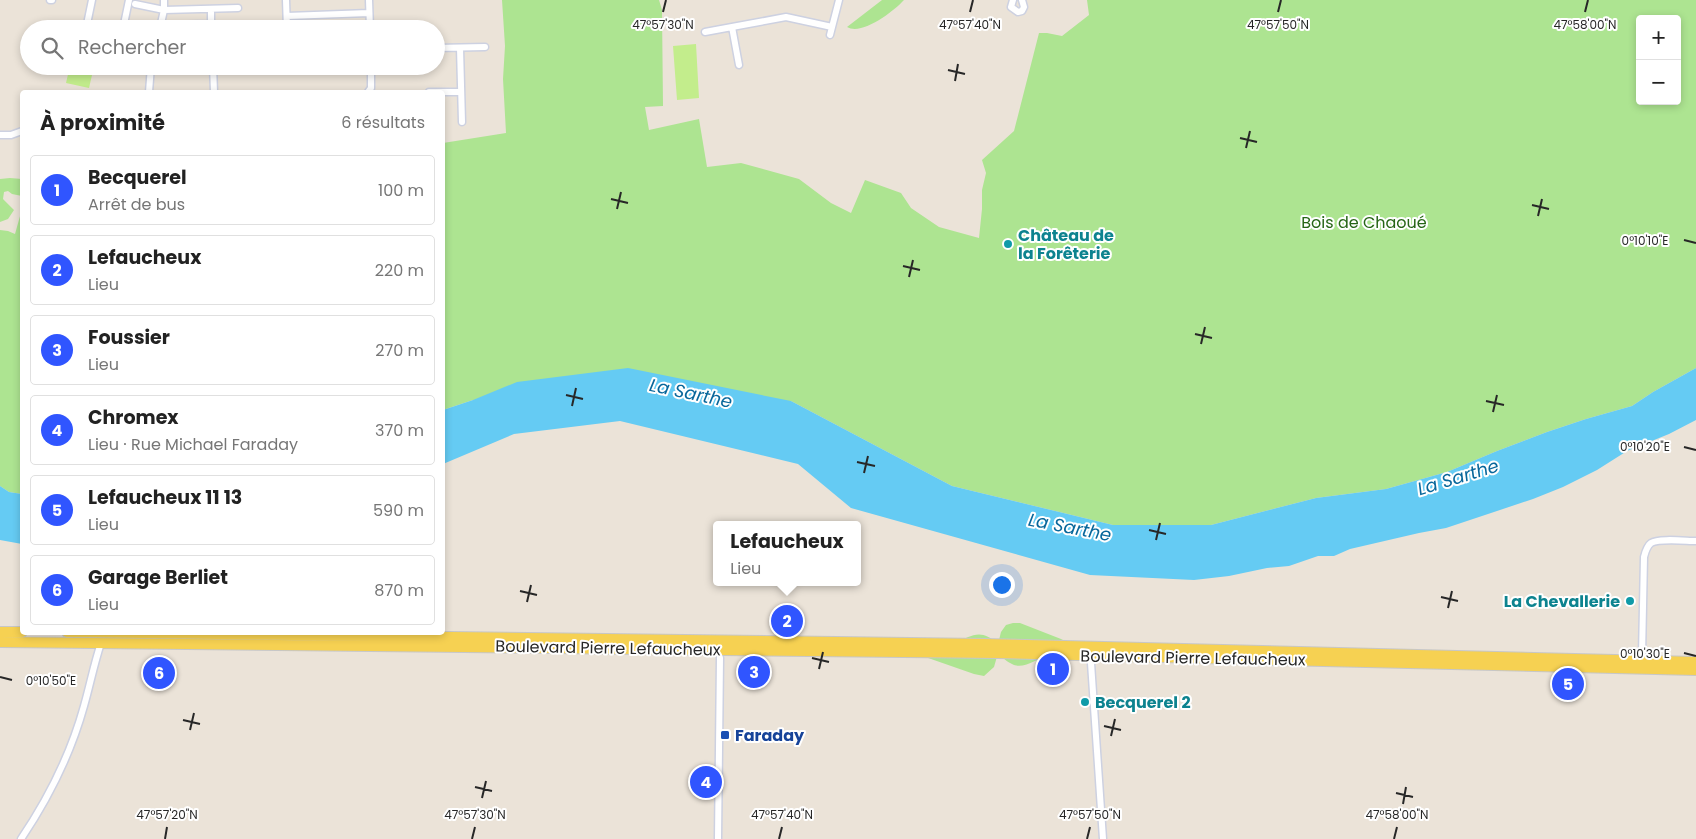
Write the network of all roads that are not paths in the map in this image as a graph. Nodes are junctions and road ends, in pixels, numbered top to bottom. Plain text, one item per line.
1 (92, 0) edge
2 (164, 0) edge
3 (286, 0) edge
4 (369, 0) edge
5 (839, 0) edge
6 (1014, 0) edge
7 (1022, 0) edge
8 (132, 2) edge
9 (238, 8) dead end
10 (211, 9) junction
11 (164, 10) junction
12 (370, 13) junction
13 (287, 16) junction
14 (88, 20) edge
15 (126, 20) edge
16 (162, 20) edge
17 (211, 20) edge
18 (287, 20) edge
19 (370, 20) edge
20 (732, 27) junction
21 (832, 27) junction
22 (705, 32) dead end
23 (830, 35) dead end
24 (485, 47) dead end
25 (445, 48) edge
26 (460, 48) junction
27 (739, 65) dead end
28 (150, 75) edge
29 (213, 75) edge
30 (371, 75) edge
31 (150, 90) edge
32 (214, 90) edge
33 (370, 90) edge
34 (445, 92) edge
35 (461, 92) junction
36 (462, 122) dead end
37 (20, 132) edge
38 (0, 135) edge
39 (1696, 541) edge
40 (0, 632) edge
41 (20, 632) edge
42 (207, 635) edge
43 (101, 636) edge
44 (210, 636) junction
45 (0, 642) edge
46 (998, 649) junction
47 (1642, 655) dead end
48 (720, 658) dead end
49 (1696, 662) edge
50 (1091, 663) dead end
51 (1696, 670) edge
52 (21, 839) edge
53 (718, 839) edge
54 (1103, 839) edge

1 - 14 street
2 - 11 street
3 - 13 street
4 - 12 street
5 - 21 street
6 - 7 street
8 - 11 street
8 - 15 street
9 - 10 street
10 - 11 street
10 - 17 street
11 - 16 street
12 - 13 street
12 - 19 street
13 - 18 street
20 - 21 street
20 - 22 street
20 - 27 street
21 - 23 street
24 - 26 street
25 - 26 street
26 - 35 street
28 - 31 street
29 - 32 street
30 - 33 street
34 - 35 street
35 - 36 street
37 - 38 street
39 - 47 street
40 - 41 main road
42 - 44 main road
43 - 44 main road, Boulevard Pierre Lefaucheux
43 - 45 main road, Boulevard Pierre Lefaucheux
43 - 46 main road, Boulevard Pierre Lefaucheux
43 - 52 street
44 - 46 main road, Boulevard Pierre Lefaucheux
46 - 49 main road, Boulevard Pierre Lefaucheux
46 - 51 main road, Boulevard Pierre Lefaucheux
48 - 53 street
50 - 54 street

